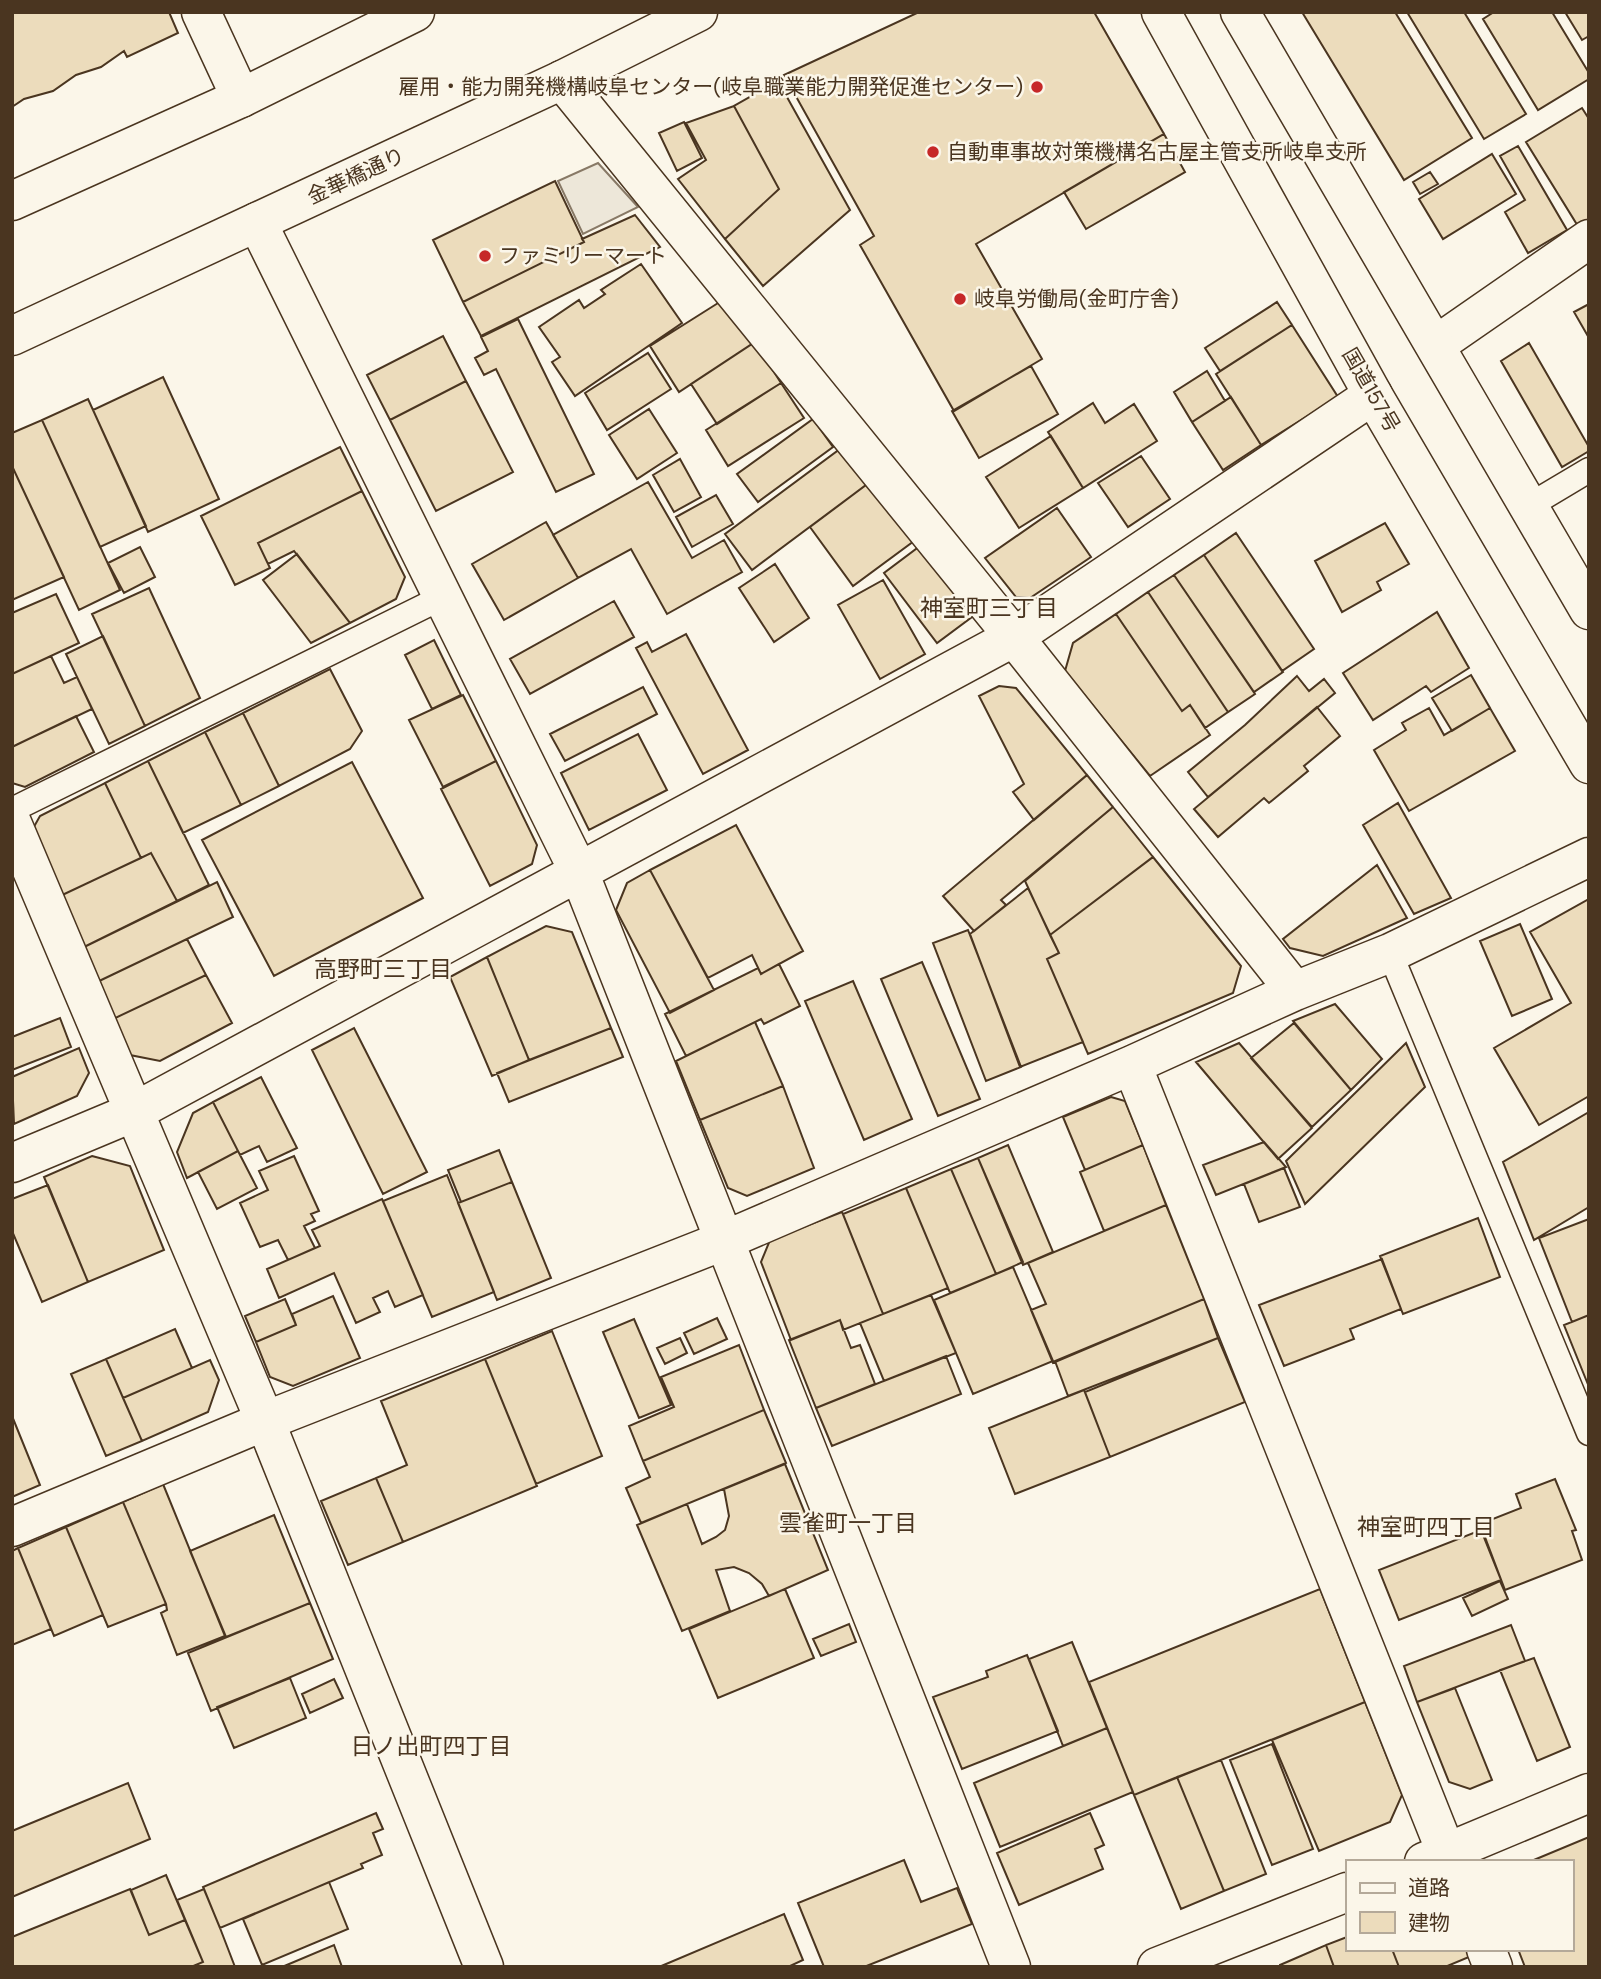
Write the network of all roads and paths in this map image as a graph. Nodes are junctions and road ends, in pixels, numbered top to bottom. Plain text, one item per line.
1 (201, 12) edge
2 (415, 12) edge
3 (698, 12) edge
4 (1161, 12) edge
5 (1240, 12) edge
6 (562, 80) junction
7 (241, 98) junction
8 (12, 201) edge
9 (257, 222) junction
10 (1589, 239) edge
11 (12, 335) edge
12 (1436, 345) junction
13 (1373, 395) junction
14 (1589, 470) edge
15 (1527, 507) junction
16 (443, 597) junction
17 (1589, 610) edge
18 (1014, 637) junction
19 (1589, 764) edge
20 (12, 810) edge
21 (12, 823) edge
22 (1589, 858) edge
23 (579, 872) junction
24 (1390, 953) junction
25 (1295, 991) junction
26 (1132, 1065) junction
27 (134, 1112) junction
28 (12, 1163) edge
29 (723, 1241) junction
30 (265, 1421) junction
31 (1589, 1433) edge
32 (12, 1527) edge
33 (1589, 1793) edge
34 (1440, 1859) edge
35 (1346, 1892) edge
36 (484, 1967) edge
37 (1012, 1967) edge
38 (1157, 1967) edge

1 - 7 main road
2 - 7 main road
3 - 6 main road, 金華橋通り
4 - 13 main road, 国道157号
5 - 12 main road
6 - 9 main road, 金華橋通り
6 - 18 main road
7 - 8 main road
9 - 11 main road, 金華橋通り
9 - 16 main road
10 - 12 main road
12 - 15 main road
13 - 18 main road
13 - 19 main road, 国道157号
14 - 15 lane
15 - 17 main road
16 - 20 lane
16 - 23 main road
18 - 23 main road
18 - 25 main road
21 - 27 main road
22 - 24 main road
23 - 27 main road
23 - 29 main road
24 - 25 main road
24 - 31 lane
25 - 26 main road
26 - 29 main road
26 - 34 main road
27 - 28 main road
27 - 30 main road
29 - 30 main road
29 - 37 main road
30 - 32 main road
30 - 36 main road
33 - 34 main road
35 - 38 main road

